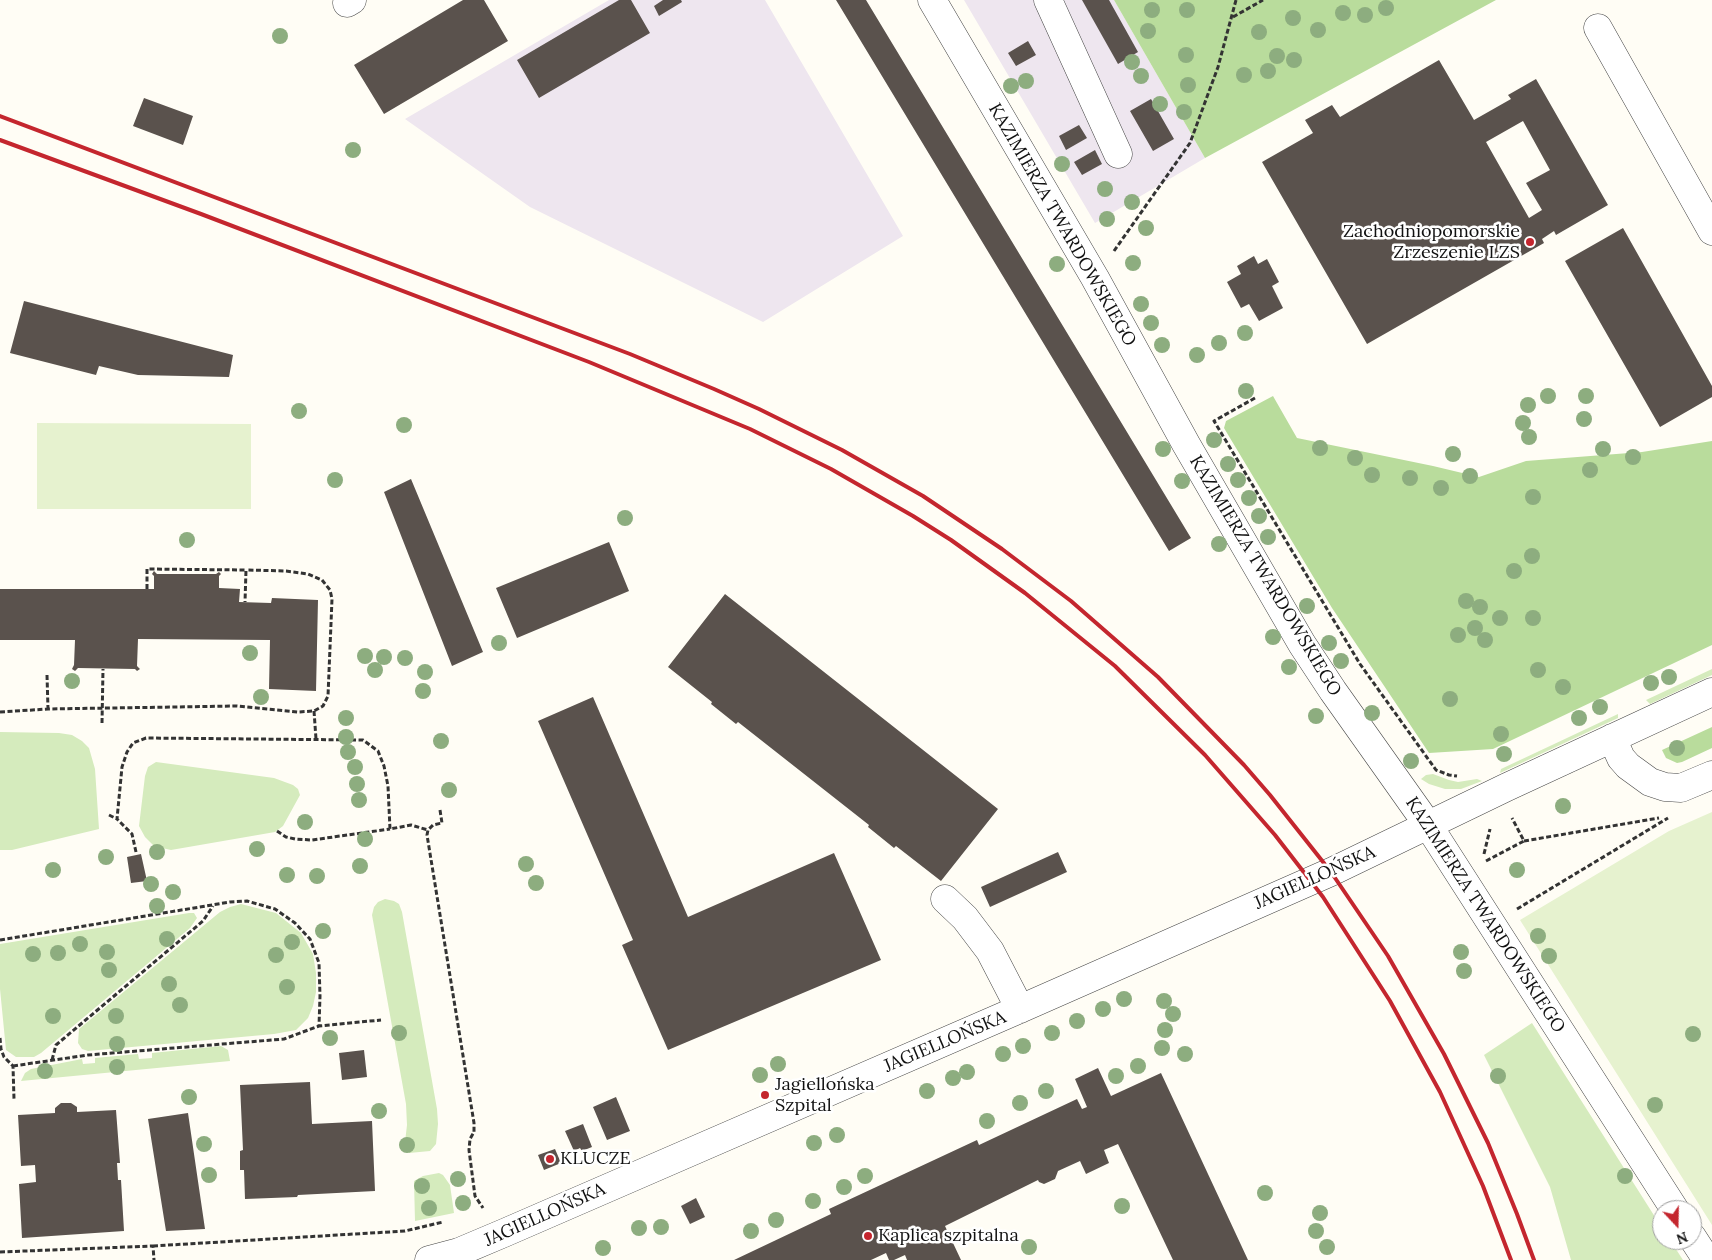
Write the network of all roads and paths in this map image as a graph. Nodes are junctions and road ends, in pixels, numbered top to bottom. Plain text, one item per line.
1 (932, 0) edge
2 (1048, 0) edge
3 (1236, 0) edge
4 (1263, 0) edge
5 (1232, 17) junction
6 (1598, 28) dead end
7 (1118, 154) dead end
8 (1712, 231) edge
9 (1095, 278) junction
10 (1255, 398) dead end
11 (246, 570) junction
12 (148, 589) dead end
13 (245, 602) dead end
14 (103, 669) dead end
15 (47, 675) dead end
16 (1712, 692) edge
17 (103, 708) junction
18 (48, 709) junction
19 (314, 711) junction
20 (0, 712) edge
21 (102, 723) dead end
22 (1612, 738) junction
23 (316, 739) junction
24 (1428, 760) dead end
25 (1712, 775) edge
26 (440, 810) dead end
27 (1509, 813) dead end
28 (109, 814) dead end
29 (117, 820) junction
30 (1428, 825) junction
31 (390, 829) junction
32 (428, 830) junction
33 (277, 831) dead end
34 (1524, 841) junction
35 (136, 852) dead end
36 (1484, 862) dead end
37 (945, 899) dead end
38 (213, 905) junction
39 (1509, 914) dead end
40 (0, 940) edge
41 (1020, 1009) junction
42 (381, 1020) dead end
43 (319, 1026) junction
44 (0, 1038) edge
45 (52, 1060) junction
46 (13, 1066) junction
47 (14, 1099) dead end
48 (1669, 1200) edge
49 (476, 1214) dead end
50 (448, 1221) dead end
51 (153, 1246) junction
52 (0, 1252) edge
53 (154, 1260) edge
54 (429, 1260) edge

1 - 9 street, KAZIMIERZA TWARDOWSKIEGO
2 - 7 street
3 - 5 path
4 - 5 path
5 - 9 path
6 - 8 street
9 - 30 street, KAZIMIERZA TWARDOWSKIEGO
10 - 24 path
11 - 12 path
11 - 13 path
11 - 19 path
14 - 17 path
15 - 18 path
16 - 22 street, JAGIELLOŃSKA
17 - 18 path
17 - 19 path
17 - 21 path
18 - 20 path
19 - 23 path
22 - 25 street
22 - 30 street, JAGIELLOŃSKA
23 - 29 path
23 - 31 path
26 - 32 path
27 - 34 path
28 - 29 path
29 - 35 path
30 - 41 street, JAGIELLOŃSKA
30 - 48 street, KAZIMIERZA TWARDOWSKIEGO
31 - 32 path
31 - 33 path
32 - 49 path
34 - 36 path
34 - 39 path
37 - 41 street
38 - 40 path
38 - 43 path
38 - 45 path
41 - 54 street, JAGIELLOŃSKA
42 - 43 path
43 - 45 path
44 - 46 path
45 - 46 path
46 - 47 path
50 - 51 path
51 - 52 path
51 - 53 path

